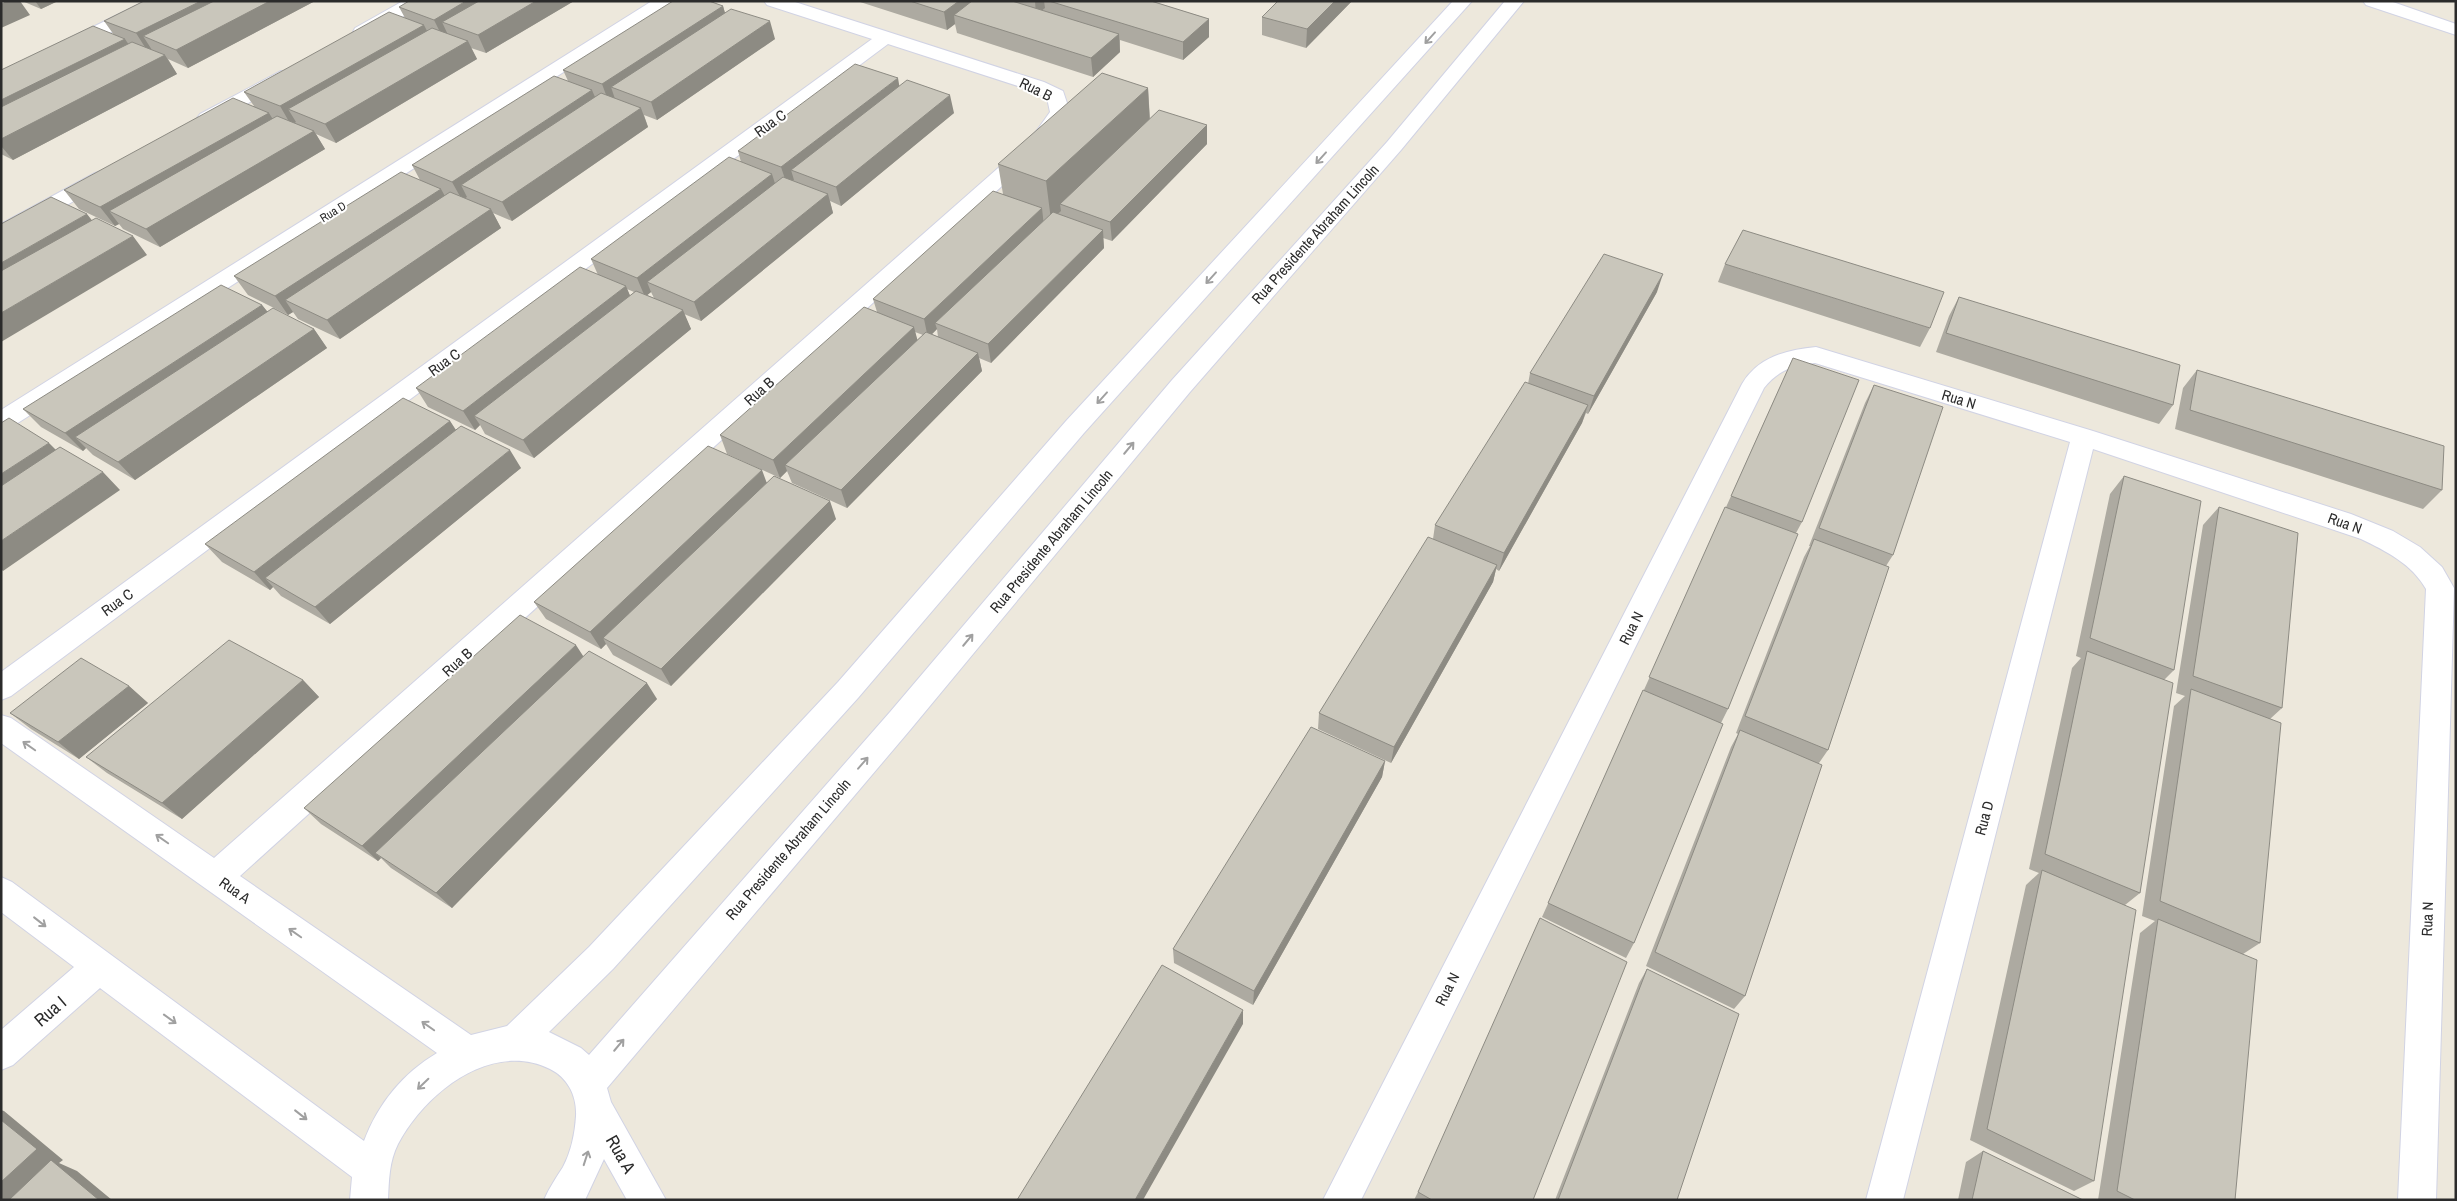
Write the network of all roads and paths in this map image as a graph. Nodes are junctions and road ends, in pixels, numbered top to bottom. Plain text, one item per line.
1 (161, 1) edge
2 (417, 1) edge
3 (665, 1) edge
4 (773, 1) edge
5 (1463, 1) edge
6 (1515, 1) edge
7 (2372, 1) edge
8 (2456, 30) edge
9 (886, 37) junction
10 (348, 40) edge
11 (296, 69) edge
12 (1, 80) edge
13 (192, 127) edge
14 (123, 165) edge
15 (1, 233) edge
16 (1, 422) edge
17 (2084, 437) junction
18 (1, 688) edge
19 (1, 727) edge
20 (216, 877) junction
21 (1, 892) edge
22 (98, 968) junction
23 (514, 1043) junction
24 (1, 1053) edge
25 (468, 1054) junction
26 (591, 1095) junction
27 (370, 1185) edge
28 (562, 1200) edge
29 (648, 1200) edge
30 (1341, 1200) edge
31 (1884, 1200) edge
32 (2417, 1200) edge

1 - 12 street
2 - 10 street
3 - 16 street, Rua D
4 - 9 street, Rua B
5 -> 23 street
26 -> 6 street, Rua Presidente Abraham Lincoln
7 - 8 street
9 - 18 street, Rua C
9 - 20 street, Rua B
11 - 13 street
14 - 15 street
17 - 30 street, Rua N
17 - 31 street, Rua D
17 - 32 street, Rua N
20 -> 19 street, Rua A
25 -> 20 street, Rua A
21 -> 22 street
22 - 24 street, Rua I
22 -> 27 street
23 - 25 street, Rua A
23 - 26 street, Rua A
25 -> 27 street, Rua A
28 -> 26 street
26 - 29 street, Rua A

